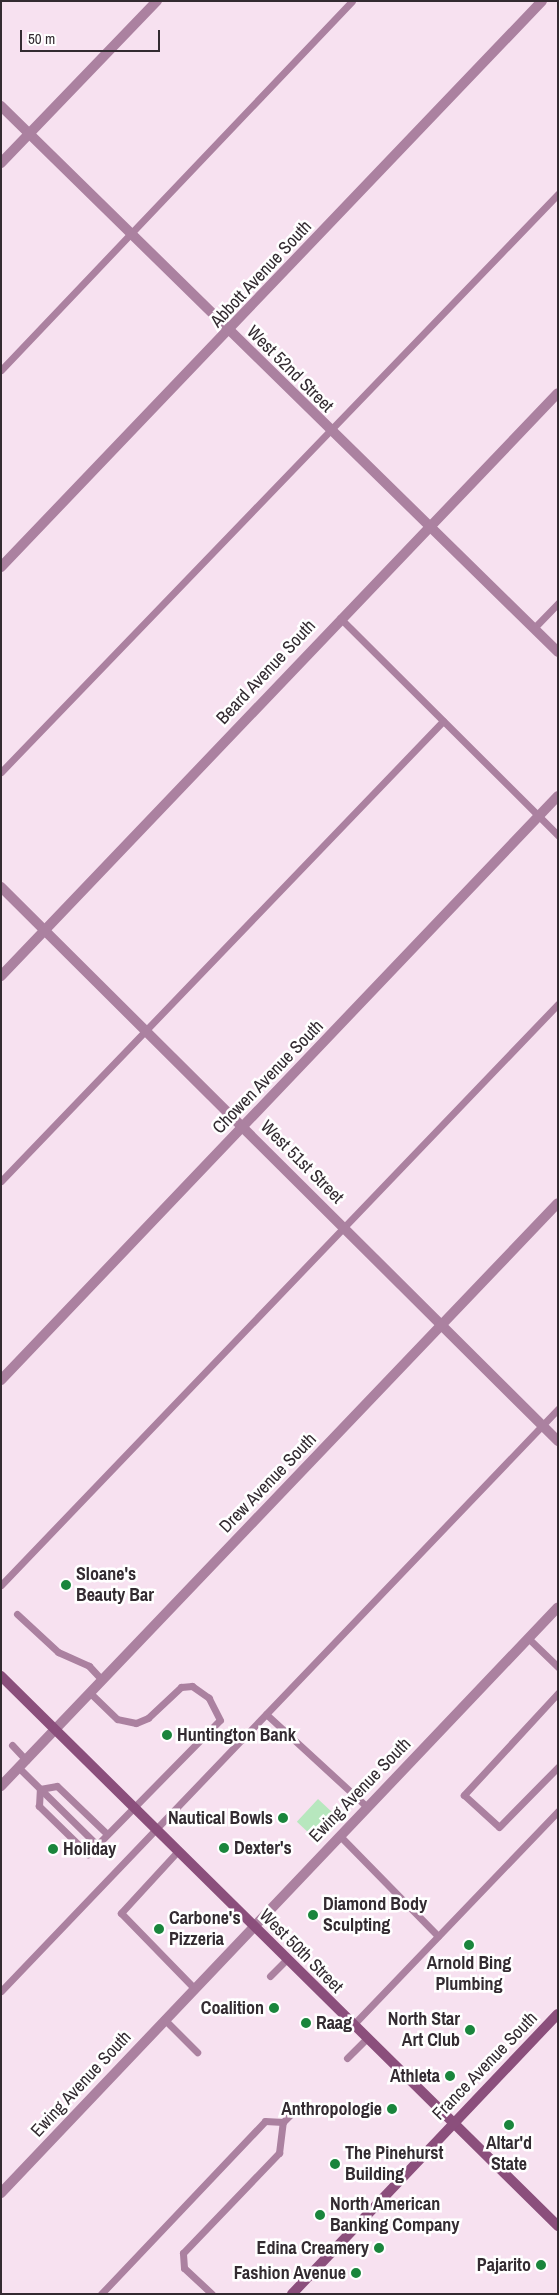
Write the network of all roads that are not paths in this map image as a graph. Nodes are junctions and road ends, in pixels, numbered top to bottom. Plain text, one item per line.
1 (157, 1) edge
2 (352, 1) edge
3 (542, 1) edge
4 (1, 106) edge
5 (29, 134) junction
6 (1, 163) edge
7 (558, 194) edge
8 (132, 233) junction
9 (229, 331) junction
10 (1, 370) edge
11 (558, 394) edge
12 (330, 432) junction
13 (429, 528) junction
14 (1, 567) edge
15 (558, 603) edge
16 (340, 618) junction
17 (534, 628) junction
18 (558, 652) edge
19 (443, 721) junction
20 (1, 772) edge
21 (558, 796) edge
22 (539, 816) junction
23 (558, 835) edge
24 (1, 887) edge
25 (45, 930) junction
26 (1, 976) edge
27 (558, 1004) edge
28 (146, 1030) junction
29 (243, 1126) junction
30 (1, 1181) edge
31 (558, 1203) edge
32 (344, 1226) junction
33 (443, 1324) junction
34 (1, 1380) edge
35 (558, 1409) edge
36 (542, 1425) junction
37 (558, 1441) edge
38 (1, 1585) edge
39 (558, 1607) edge
40 (18, 1614) dead end
41 (528, 1638) junction
42 (558, 1667) edge
43 (1, 1676) edge
44 (102, 1680) junction
45 (90, 1693) junction
46 (558, 1693) edge
47 (266, 1714) junction
48 (55, 1730) junction
49 (12, 1745) dead end
50 (26, 1760) junction
51 (558, 1767) edge
52 (19, 1768) junction
53 (1, 1786) edge
54 (40, 1789) junction
55 (367, 1807) junction
56 (133, 1808) junction
57 (558, 1811) edge
58 (155, 1830) junction
59 (107, 1834) junction
60 (340, 1836) junction
61 (97, 1845) junction
62 (177, 1852) junction
63 (253, 1926) junction
64 (438, 1936) junction
65 (287, 1959) junction
66 (270, 1976) dead end
67 (194, 1988) junction
68 (1, 1991) edge
69 (558, 2014) edge
70 (164, 2020) junction
71 (352, 2026) junction
72 (366, 2039) junction
73 (197, 2052) dead end
74 (347, 2058) dead end
75 (297, 2108) dead end
76 (284, 2122) junction
77 (452, 2124) junction
78 (1, 2193) edge
79 (558, 2226) edge
80 (101, 2294) edge
81 (212, 2294) edge
82 (292, 2294) edge

1 - 5 street
2 - 8 lane
3 - 9 street, Abbott Avenue South
4 - 5 street, West 52nd Street
5 - 6 street
5 - 8 street, West 52nd Street
7 - 12 lane
8 - 9 street, West 52nd Street
8 - 10 lane
9 - 12 street, West 52nd Street
9 - 14 street, Abbott Avenue South
11 - 13 street, Beard Avenue South
12 - 13 street, West 52nd Street
12 - 20 lane
13 - 16 street, Beard Avenue South
13 - 17 street, West 52nd Street
15 - 17 lane
16 - 19 lane
16 - 25 street, Beard Avenue South
17 - 18 street, West 52nd Street
19 - 22 lane
19 - 28 lane
21 - 22 street, Chowen Avenue South
22 - 23 lane
22 - 29 street, Chowen Avenue South
24 - 25 street, West 51st Street
25 - 26 street, Beard Avenue South
25 - 28 street, West 51st Street
27 - 32 lane
28 - 29 street, West 51st Street
28 - 30 lane
29 - 32 street, West 51st Street
29 - 34 street, Chowen Avenue South
31 - 33 street, Drew Avenue South
32 - 33 street, West 51st Street
32 - 38 lane
33 - 36 street, West 51st Street
33 - 44 street, Drew Avenue South
35 - 36 lane
36 - 37 street, West 51st Street
36 - 47 lane
39 - 41 street, Ewing Avenue South
40 - 44 lane
41 - 42 lane
41 - 55 street, Ewing Avenue South
43 - 48 main road, West 50th Street
44 - 45 street, Drew Avenue South
45 - 48 street, Drew Avenue South
45 - 56 lane
46 - 51 lane
47 - 55 lane
47 - 58 lane
48 - 50 street, Drew Avenue South
48 - 56 main road, West 50th Street
49 - 50 lane
50 - 52 street, Drew Avenue South
52 - 53 street, Drew Avenue South
52 - 54 lane
54 - 59 lane
54 - 61 lane
54 - 61 lane
55 - 60 street, Ewing Avenue South
56 - 58 main road, West 50th Street
56 - 59 lane
57 - 64 lane
58 - 62 main road, West 50th Street
58 - 68 lane
59 - 61 lane
60 - 63 street, Ewing Avenue South
60 - 64 lane
62 - 63 main road, West 50th Street
62 - 67 lane
63 - 65 main road, West 50th Street
63 - 67 street, Ewing Avenue South
64 - 71 lane
65 - 66 lane
65 - 71 main road, West 50th Street
67 - 70 street, Ewing Avenue South
69 - 77 main road, France Avenue South
70 - 73 lane
70 - 78 street, Ewing Avenue South
71 - 72 main road, West 50th Street
72 - 74 lane
72 - 77 main road, West 50th Street
75 - 76 lane
76 - 80 lane
76 - 81 lane
77 - 79 main road, West 50th Street
77 - 82 main road, France Avenue South

